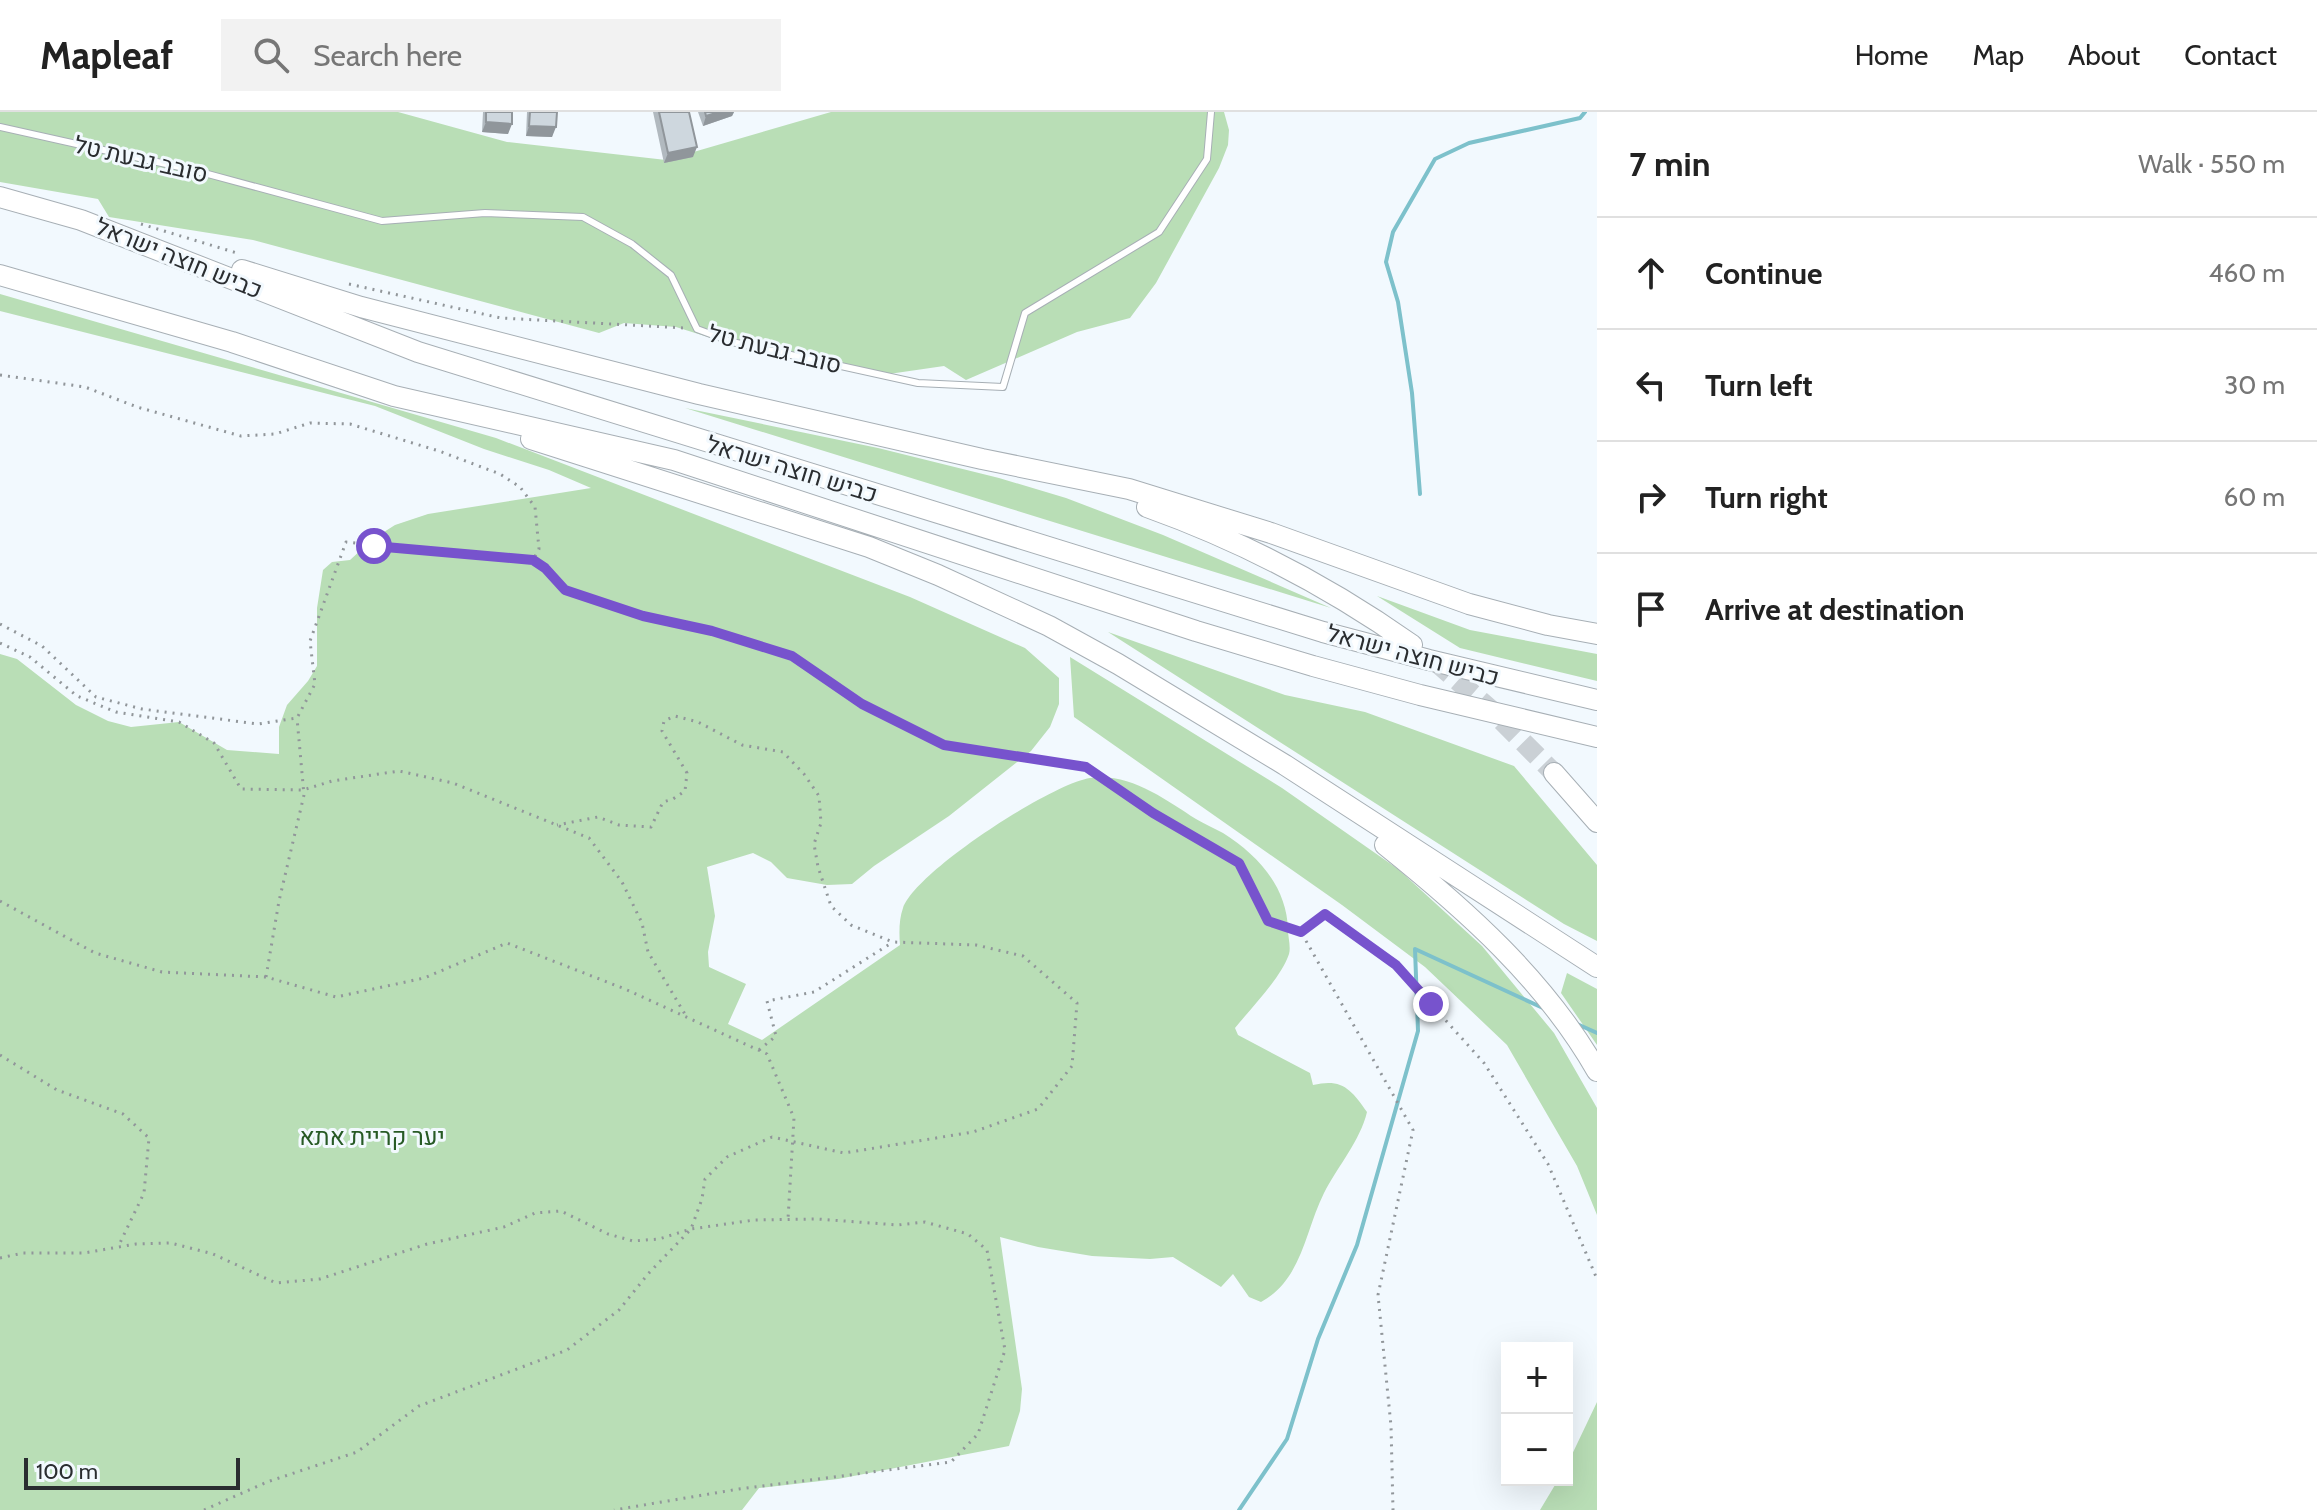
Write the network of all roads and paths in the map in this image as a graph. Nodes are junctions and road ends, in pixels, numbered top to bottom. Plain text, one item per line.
1 (1211, 112) edge
2 (0, 127) edge
3 (0, 197) edge
4 (81, 220) junction
5 (129, 220) dead end
6 (237, 253) dead end
7 (0, 275) edge
8 (338, 281) dead end
9 (697, 329) junction
10 (0, 375) edge
11 (394, 396) junction
12 (982, 459) junction
13 (533, 560) junction
14 (0, 624) edge
15 (1597, 634) edge
16 (0, 643) edge
17 (1412, 645) dead end
18 (1597, 700) edge
19 (297, 718) junction
20 (1597, 737) edge
21 (1285, 765) junction
22 (1554, 773) tunnel mouth
23 (303, 790) junction
24 (1597, 822) edge
25 (557, 825) junction
26 (0, 901) edge
27 (1301, 932) junction
28 (893, 942) junction
29 (1597, 967) edge
30 (266, 977) junction
31 (688, 1019) junction
32 (759, 1050) junction
33 (0, 1055) edge
34 (1597, 1071) edge
35 (792, 1142) junction
36 (788, 1219) junction
37 (691, 1229) junction
38 (118, 1247) junction
39 (0, 1258) edge
40 (1597, 1279) edge
41 (204, 1510) edge
42 (614, 1510) edge
43 (1393, 1510) edge

1 - 9 lane, סובב גבעת טל
2 - 9 lane, סובב גבעת טל
3 - 4 highway, כביש חוצה ישראל
4 - 12 highway
4 - 18 highway, כביש חוצה ישראל
5 - 6 path
7 - 11 highway, כביש חוצה ישראל
8 - 9 path
10 - 13 path
11 - 20 highway, כביש חוצה ישראל
11 - 21 highway
12 - 15 highway
12 - 17 highway
13 - 19 path
13 - 27 path
14 - 19 path
16 - 23 path
19 - 23 path
21 - 29 highway
21 - 34 highway
22 - 24 highway
23 - 25 path
23 - 30 path
25 - 28 path
25 - 31 path
26 - 30 path
27 - 40 path
27 - 43 path
28 - 32 path
28 - 35 path
30 - 31 path
31 - 32 path
32 - 35 path
33 - 38 path
35 - 36 path
35 - 37 path
36 - 37 path
36 - 42 path
37 - 38 path
37 - 41 path
38 - 39 path

